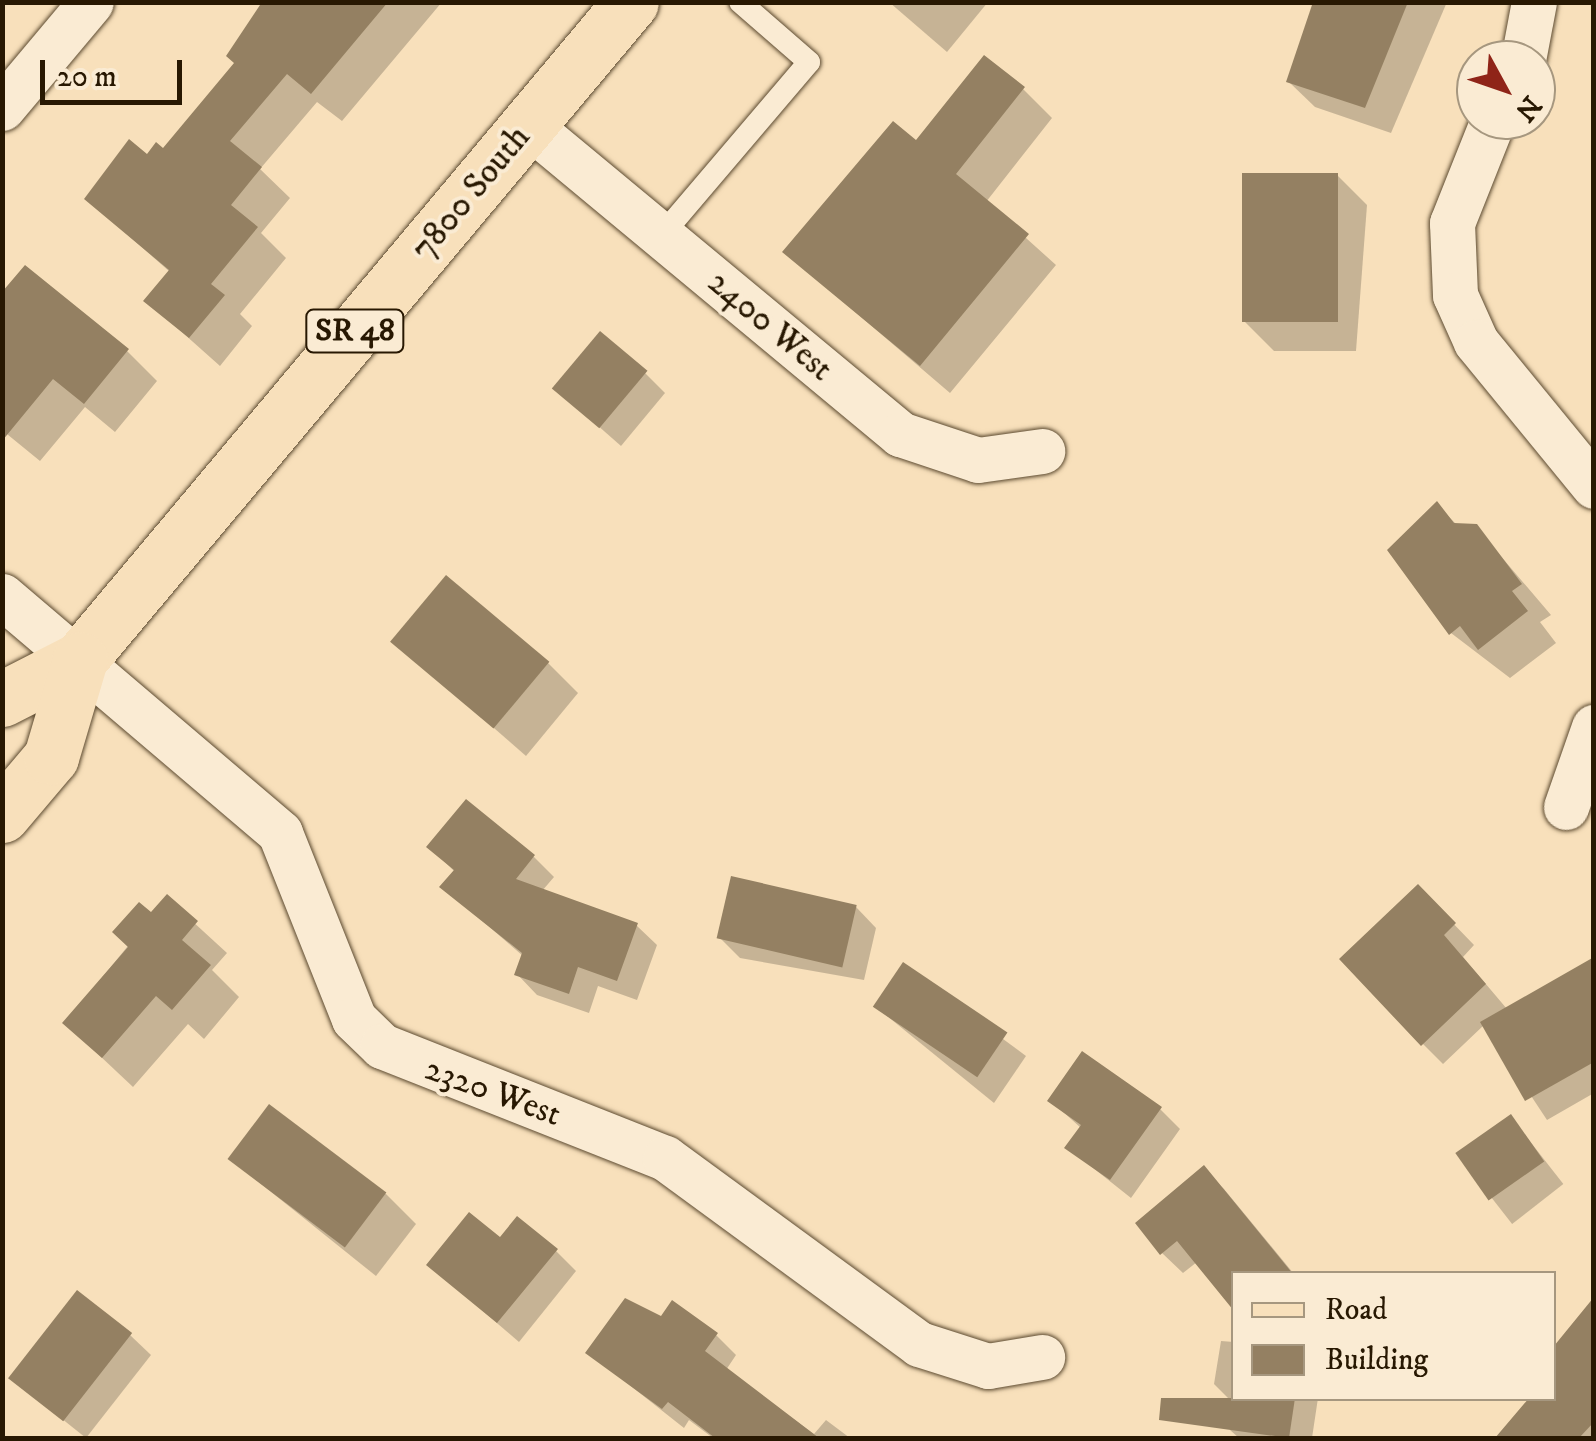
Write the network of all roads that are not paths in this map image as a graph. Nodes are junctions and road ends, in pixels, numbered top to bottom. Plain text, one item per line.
1 (91, 2) edge
2 (631, 2) edge
3 (740, 2) edge
4 (1534, 2) edge
5 (1527, 40) edge
6 (2, 108) edge
7 (528, 125) junction
8 (1485, 140) edge
9 (661, 236) junction
10 (1042, 451) dead end
11 (1594, 486) edge
12 (2, 596) edge
13 (80, 659) junction
14 (2, 700) edge
15 (1594, 727) edge
16 (1566, 807) dead end
17 (2, 814) edge
18 (1042, 1357) dead end

1 - 6 street
2 - 7 main road, 7800 South / SR 48
3 - 9 lane
4 - 5 street
7 - 9 street, 2400 West
7 - 13 main road, 7800 South / SR 48
8 - 11 street
9 - 10 street, 2400 West
12 - 13 street, 2320 West
13 - 14 main road, 7800 South / SR 48
13 - 17 main road, 7800 South / SR 48
13 - 18 street, 2320 West
15 - 16 street

